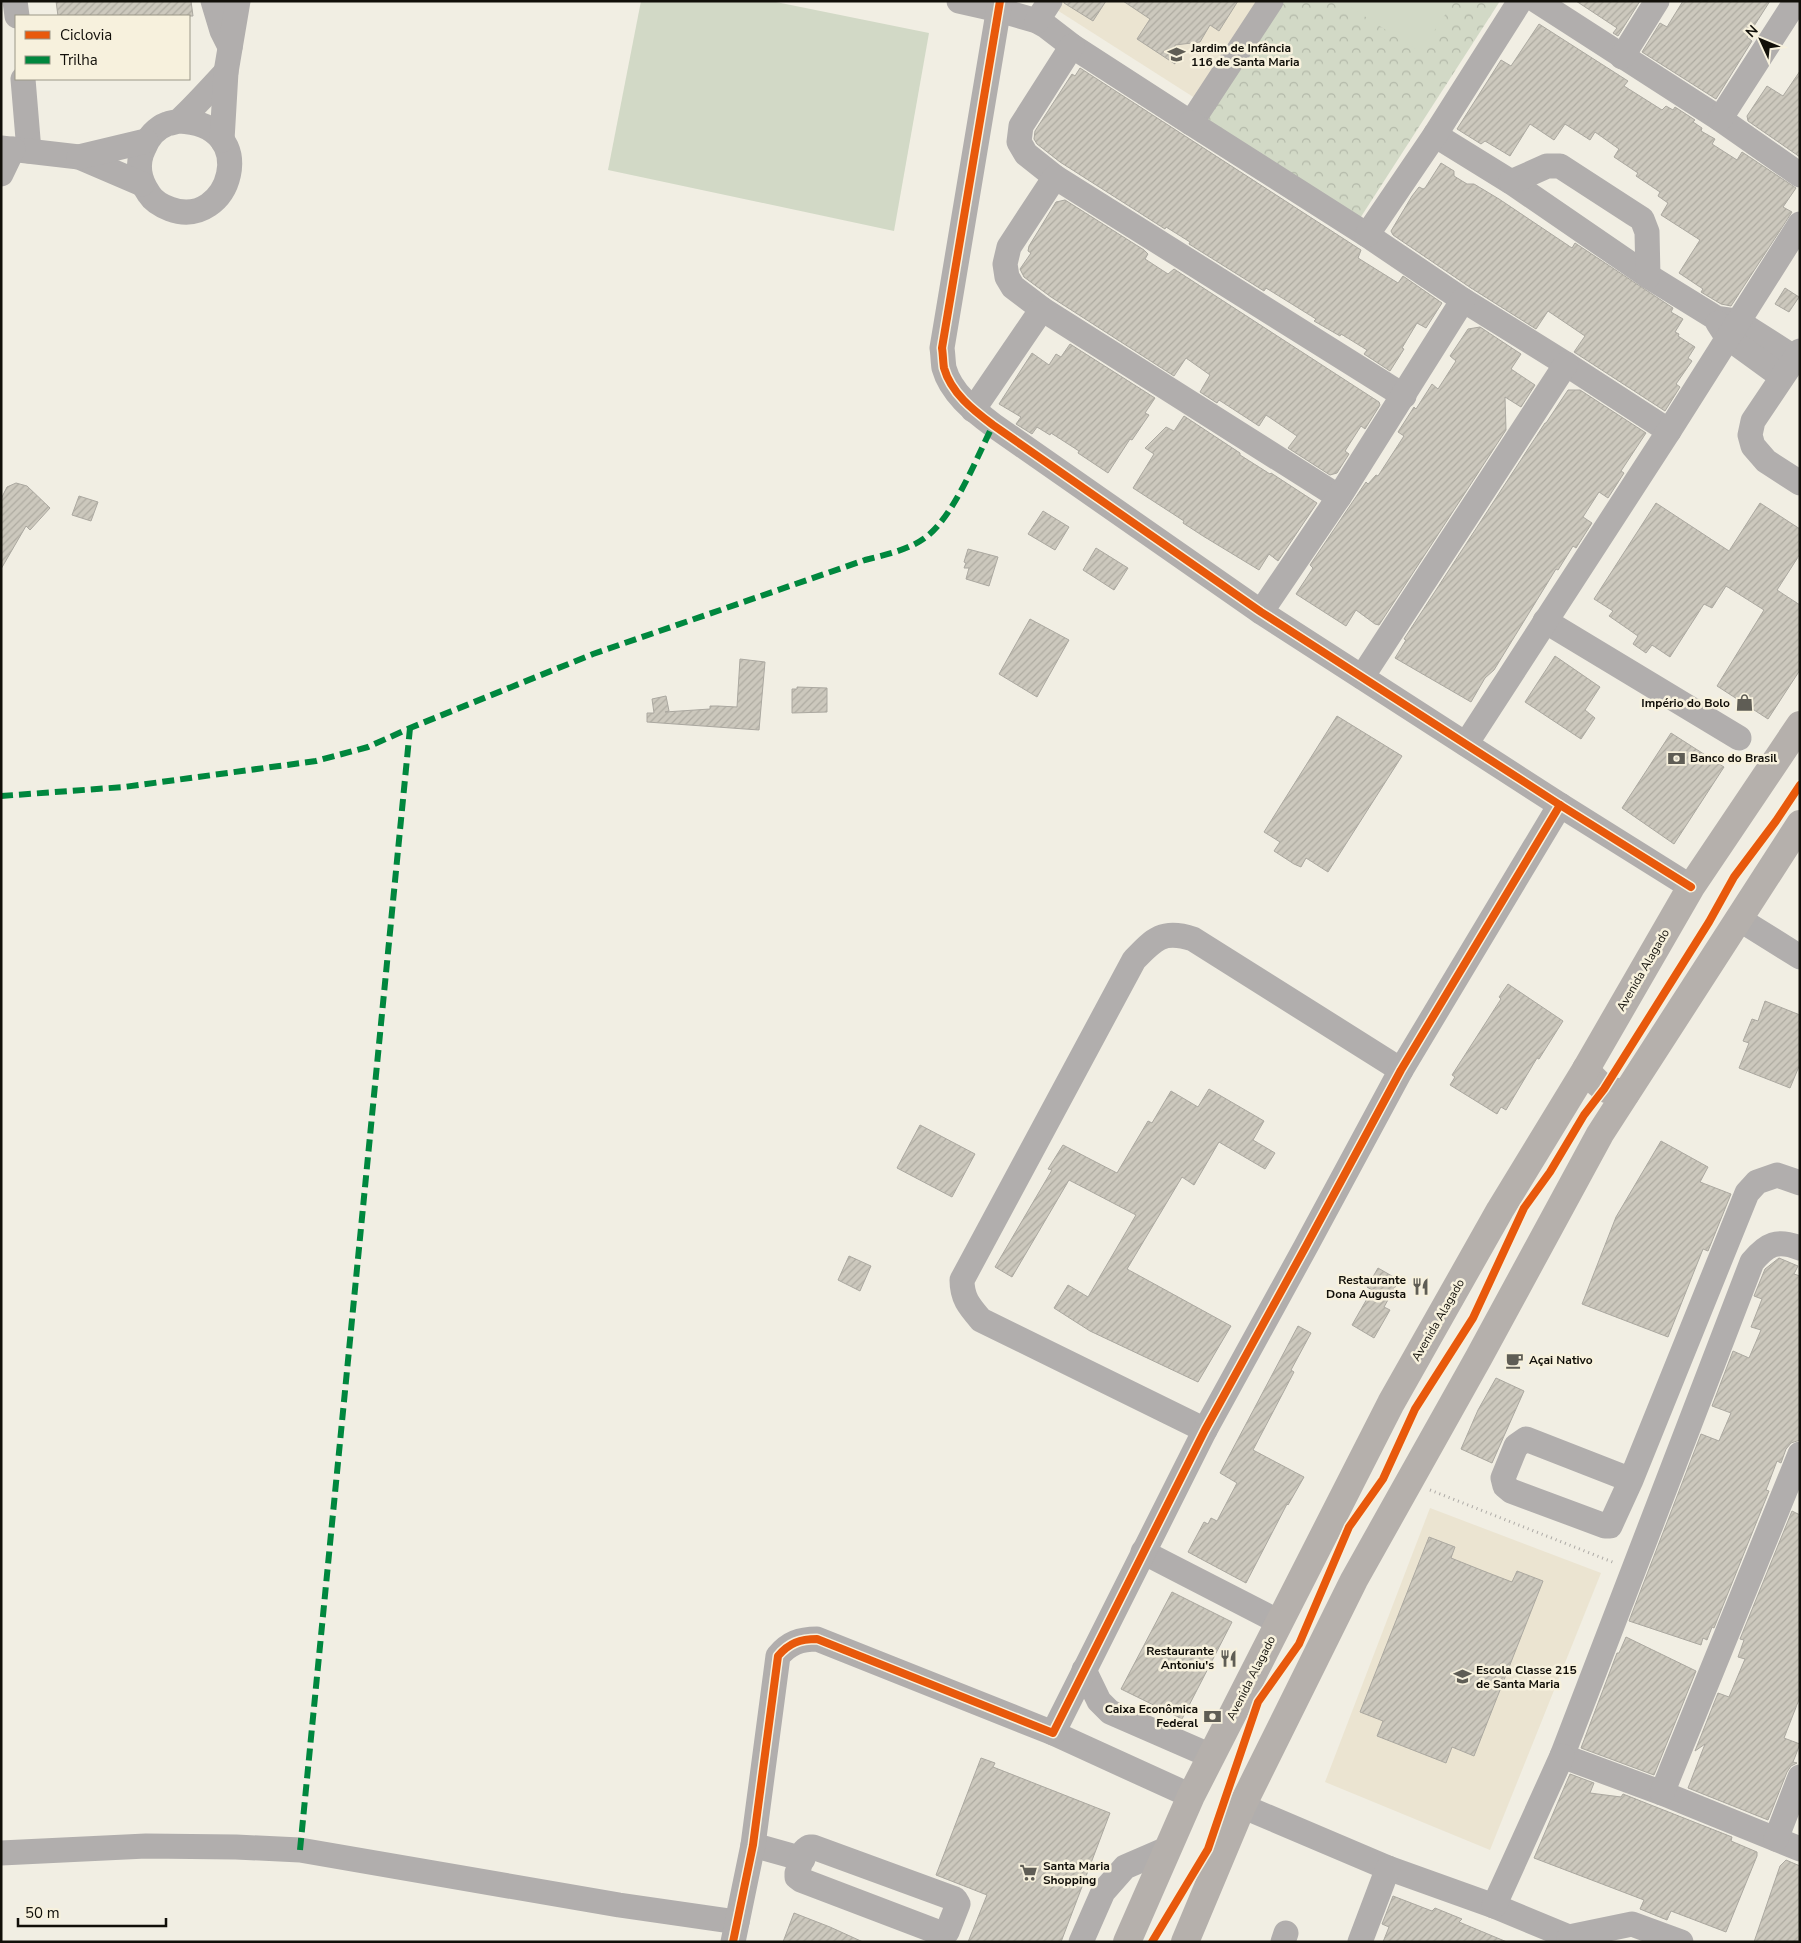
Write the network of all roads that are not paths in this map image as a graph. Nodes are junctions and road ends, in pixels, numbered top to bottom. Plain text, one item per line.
1 (15, 1) edge
2 (213, 1) edge
3 (238, 1) edge
4 (960, 1) edge
5 (1271, 1) edge
6 (1520, 1) edge
7 (1537, 1) edge
8 (1657, 1) edge
9 (1796, 1) edge
10 (1000, 6) edge
11 (1043, 11) edge
12 (17, 15) edge
13 (1072, 46) junction
14 (230, 47) junction
15 (1622, 57) junction
16 (226, 72) junction
17 (22, 80) edge
18 (1720, 119) junction
19 (179, 121) junction
20 (1191, 123) junction
21 (1435, 135) junction
22 (222, 140) junction
23 (146, 141) junction
24 (14, 149) edge
25 (79, 156) junction
26 (1, 174) edge
27 (1800, 175) edge
28 (1055, 177) junction
29 (1511, 182) junction
30 (142, 184) junction
31 (1800, 224) edge
32 (1366, 235) junction
33 (1648, 276) junction
34 (1463, 300) junction
35 (1042, 309) junction
36 (1727, 326) junction
37 (1792, 362) edge
38 (1566, 364) junction
39 (1404, 396) junction
40 (973, 410) junction
41 (1669, 431) junction
42 (1800, 483) edge
43 (1339, 497) junction
44 (1261, 612) junction
45 (1545, 621) junction
46 (1362, 677) junction
47 (1800, 725) edge
48 (1739, 738) dead end
49 (1466, 744) junction
50 (1560, 805) junction
51 (1800, 824) edge
52 (1690, 887) junction
53 (1739, 919) junction
54 (1800, 957) edge
55 (1586, 1069) junction
56 (1401, 1070) junction
57 (1626, 1093) junction
58 (1560, 1114) junction
59 (1600, 1134) junction
60 (1800, 1183) edge
61 (1800, 1248) edge
62 (1205, 1430) junction
63 (1800, 1454) edge
64 (1631, 1480) junction
65 (1143, 1552) junction
66 (1280, 1622) junction
67 (1084, 1670) junction
68 (1052, 1733) junction
69 (1211, 1756) junction
70 (1562, 1756) junction
71 (1800, 1777) edge
72 (1662, 1792) junction
73 (1191, 1796) junction
74 (1242, 1806) junction
75 (1776, 1839) junction
76 (753, 1845) junction
77 (1169, 1848) junction
78 (1800, 1849) edge
79 (1, 1852) edge
80 (803, 1859) junction
81 (1388, 1868) junction
82 (1494, 1906) junction
83 (735, 1932) edge
84 (1575, 1939) edge
85 (1082, 1942) edge
86 (1127, 1942) edge
87 (1185, 1942) edge
88 (1360, 1942) edge
89 (1681, 1942) edge

1 - 12 street
2 - 14 street
3 - 14 street
4 - 10 street
5 - 20 street
6 - 21 street
7 - 15 street
8 - 15 street
9 - 18 street
10 - 11 street
10 - 40 street
11 - 13 street
13 - 20 street
13 - 28 street
14 - 16 street
15 - 18 street
16 - 19 street
16 - 22 street
17 - 24 street
18 - 27 street
19 - 22 street
19 - 23 street
20 - 32 street
21 - 29 street
21 - 32 street
22 - 30 street
23 - 25 street
23 - 30 street
24 - 25 street
24 - 26 street
25 - 30 street
28 - 35 street
28 - 39 street
29 - 33 street
29 - 33 street
31 - 36 street
32 - 34 street
33 - 36 street
34 - 38 street
34 - 39 street
35 - 40 street
35 - 43 street
36 - 37 street
36 - 41 street
37 - 42 street
38 - 41 street
38 - 46 street
39 - 43 street
40 - 44 street
41 - 45 street
43 - 44 street
44 - 46 street
45 - 48 street
45 - 49 street
46 - 49 street
47 - 52 main road, Avenida Alagado
49 - 50 street
50 - 52 street
50 - 56 street
51 - 53 main road
52 - 55 main road, Avenida Alagado
53 - 54 street
53 - 57 main road
55 - 57 main road
55 - 58 main road, Avenida Alagado
56 - 62 street
56 - 62 street
57 - 59 main road
58 - 59 main road
58 - 66 main road, Avenida Alagado
59 - 74 main road
60 - 64 street
61 - 70 street
62 - 65 street
63 - 72 street
64 - 64 street
65 - 66 street
65 - 67 street
66 - 69 main road, Avenida Alagado
67 - 68 street
67 - 69 street
68 - 73 street
68 - 76 street
69 - 73 main road, Avenida Alagado
70 - 72 street
70 - 82 street
71 - 75 street
72 - 75 street
73 - 77 main road, Avenida Alagado
74 - 81 street
74 - 87 main road
75 - 78 street
76 - 80 street
76 - 83 street
77 - 85 street
77 - 86 main road, Avenida Alagado
79 - 83 street
80 - 80 street
81 - 82 street
81 - 88 street
82 - 84 street
84 - 89 street

